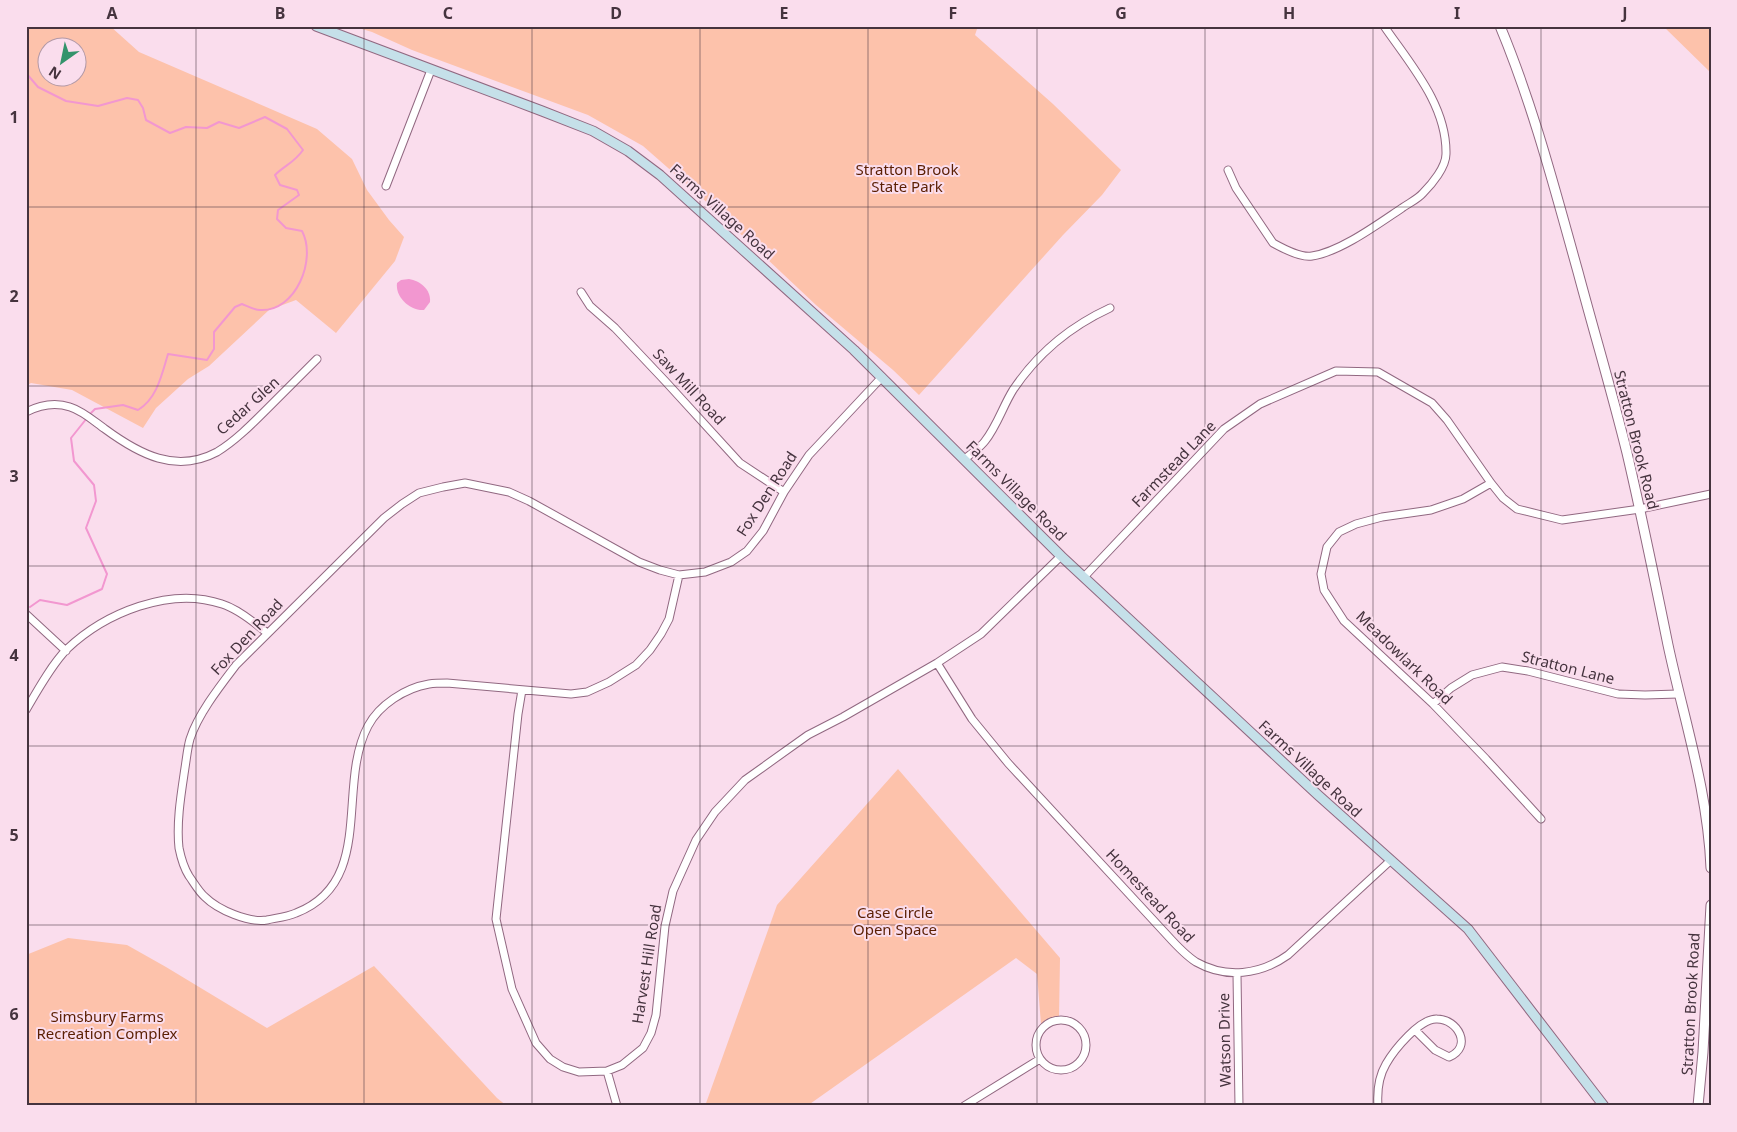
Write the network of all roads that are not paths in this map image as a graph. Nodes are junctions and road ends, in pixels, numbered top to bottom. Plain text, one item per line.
1 (316, 26) edge
2 (1384, 26) edge
3 (1500, 26) edge
4 (431, 70) junction
5 (1228, 170) dead end
6 (386, 186) dead end
7 (581, 292) dead end
8 (1110, 308) dead end
9 (317, 359) dead end
10 (882, 377) junction
11 (26, 412) edge
12 (965, 459) junction
13 (1491, 483) junction
14 (784, 492) junction
15 (1711, 494) edge
16 (1640, 510) junction
17 (1061, 556) junction
18 (679, 574) junction
19 (1084, 577) junction
20 (26, 614) edge
21 (267, 633) junction
22 (66, 651) junction
23 (937, 663) junction
24 (522, 690) junction
25 (1678, 694) junction
26 (1433, 704) junction
27 (26, 710) edge
28 (1541, 819) dead end
29 (1390, 860) junction
30 (1711, 868) edge
31 (1711, 905) edge
32 (1237, 974) junction
33 (1415, 1030) junction
34 (1040, 1059) junction
35 (607, 1071) junction
36 (617, 1106) edge
37 (964, 1106) edge
38 (1239, 1106) edge
39 (1378, 1106) edge
40 (1604, 1106) edge
41 (1698, 1106) edge

1 - 4 main road, Farms Village Road
2 - 5 street
3 - 16 street, Stratton Brook Road
4 - 6 street
4 - 10 main road, Farms Village Road
7 - 14 street, Saw Mill Road
8 - 12 street
9 - 11 street, Cedar Glen
10 - 12 main road, Farms Village Road
10 - 14 street, Fox Den Road
12 - 17 main road, Farms Village Road
13 - 16 street, Farmstead Lane
13 - 19 street, Farmstead Lane
13 - 26 street, Meadowlark Road
14 - 18 street, Fox Den Road
15 - 16 street, Farmstead Lane
16 - 25 street, Stratton Brook Road
17 - 19 main road, Farms Village Road
17 - 23 street, Harvest Hill Road
18 - 21 street, Fox Den Road
18 - 24 street, Fox Den Road
19 - 29 main road, Farms Village Road
20 - 22 street
21 - 22 street
21 - 24 street, Fox Den Road
22 - 27 street
23 - 32 street, Homestead Road
23 - 35 street, Harvest Hill Road
24 - 35 street, Harvest Hill Road
25 - 26 street, Stratton Lane
25 - 30 street, Stratton Brook Road
26 - 28 street, Meadowlark Road
29 - 32 street, Homestead Road
29 - 40 main road, Farms Village Road
31 - 41 street, Stratton Brook Road
32 - 38 street, Watson Drive
33 - 33 street
33 - 39 street
34 - 34 street
34 - 37 street
35 - 36 street

